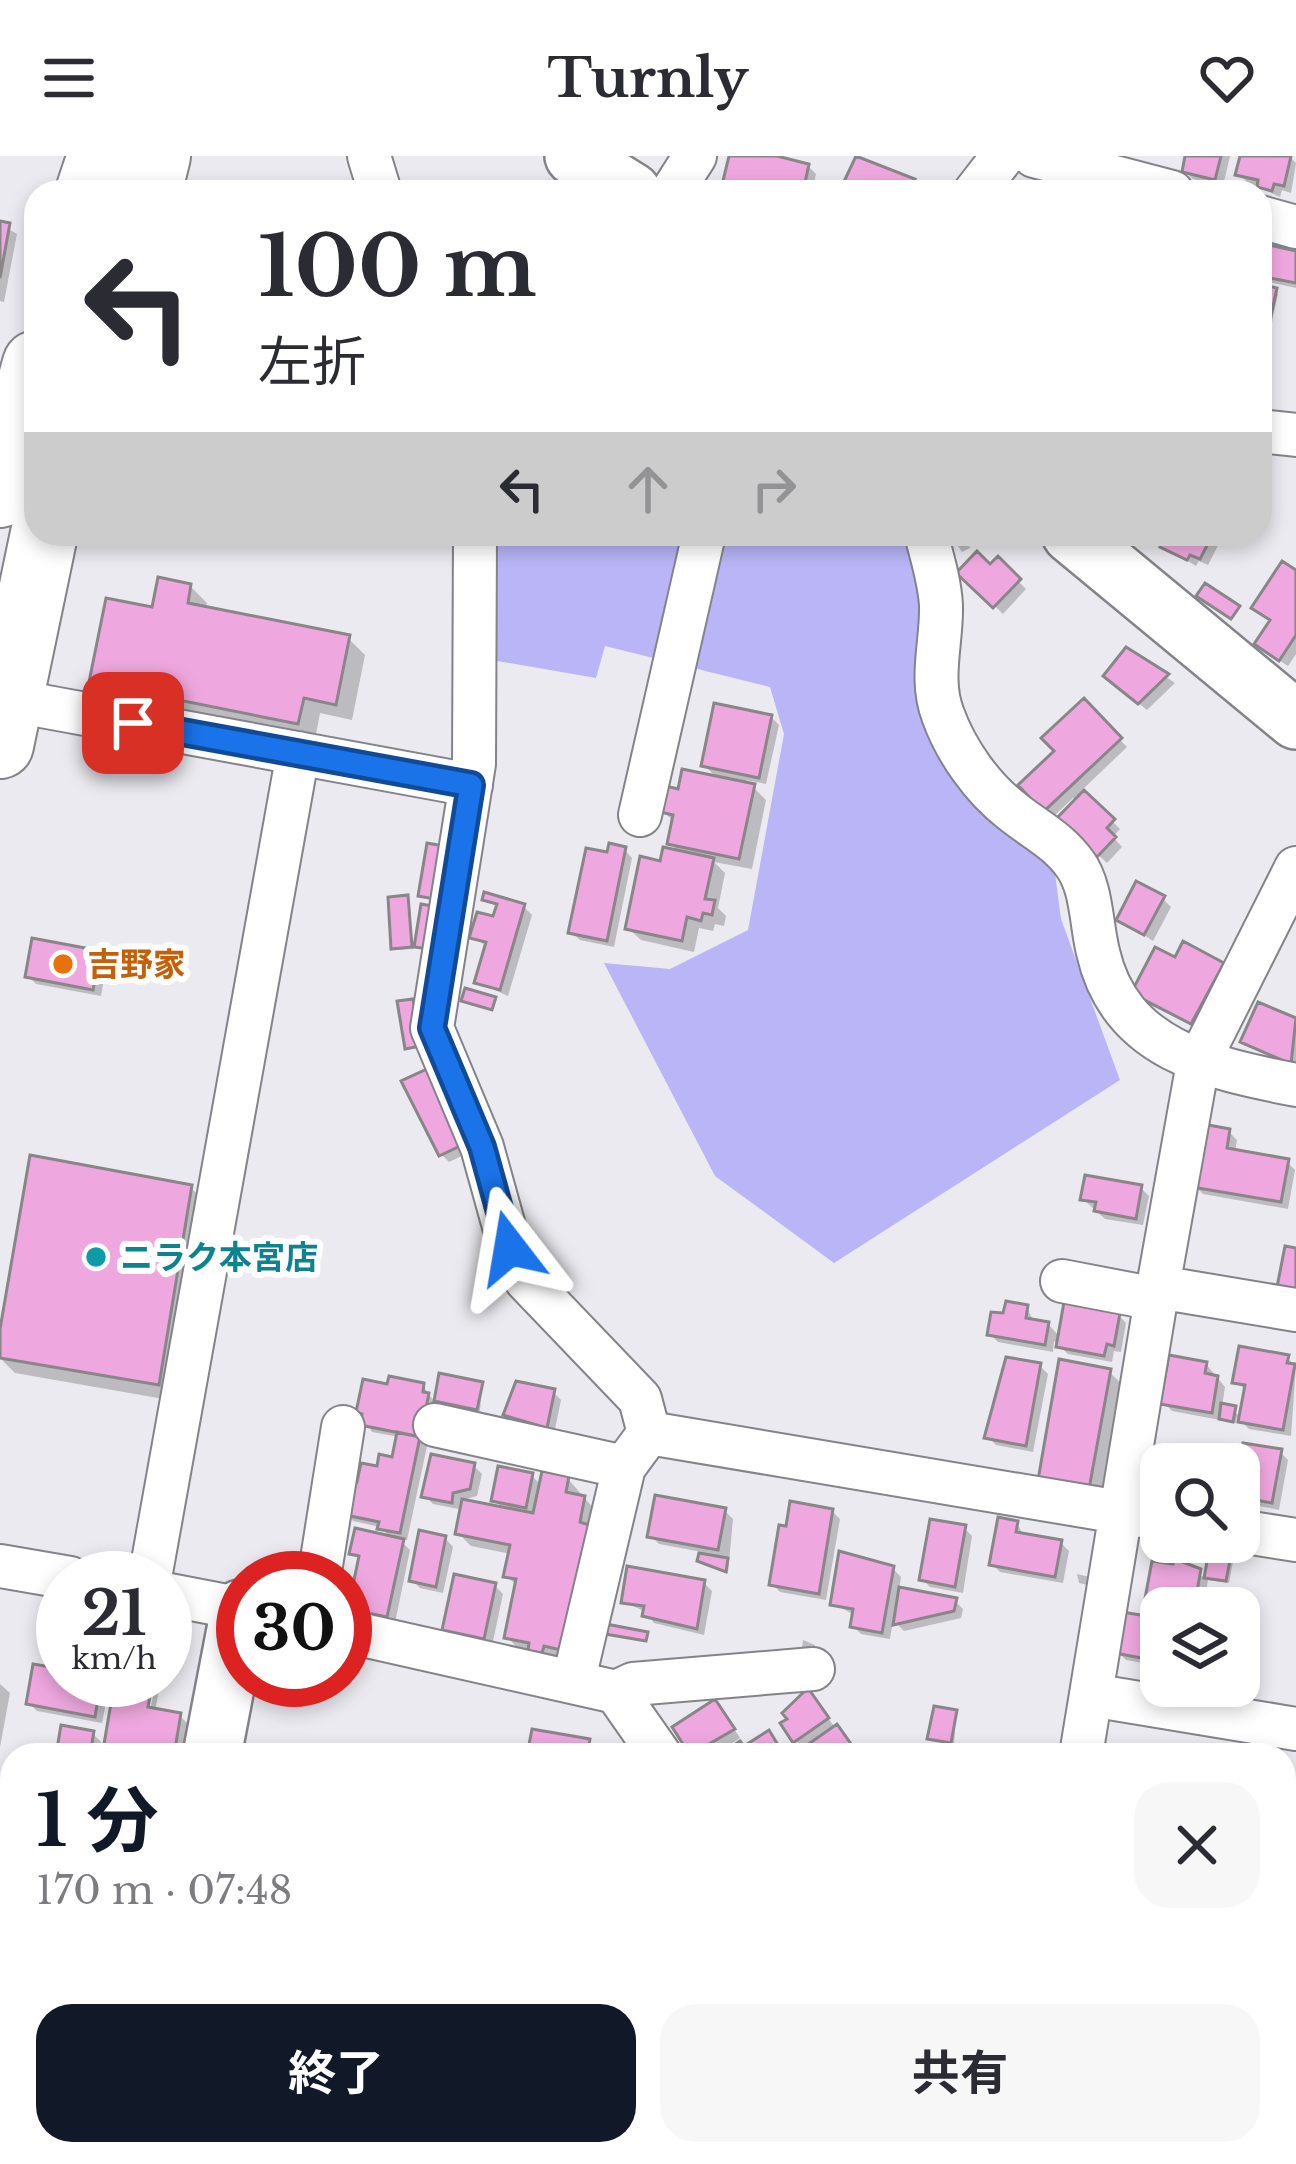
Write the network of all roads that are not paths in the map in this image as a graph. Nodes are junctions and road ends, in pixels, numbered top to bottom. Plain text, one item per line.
1 (574, 156) edge
2 (1034, 156) edge
3 (1131, 168) edge
4 (613, 180) edge
5 (24, 407) edge
6 (0, 494) edge
7 (41, 546) edge
8 (475, 546) edge
9 (701, 546) edge
10 (929, 546) edge
11 (1085, 546) edge
12 (1296, 720) edge
13 (4, 723) edge
14 (298, 753) junction
15 (471, 785) junction
16 (640, 815) dead end
17 (1296, 868) edge
18 (1198, 1063) junction
19 (1296, 1085) edge
20 (1062, 1281) dead end
21 (1157, 1293) junction
22 (1296, 1310) edge
23 (435, 1425) dead end
24 (343, 1427) dead end
25 (1146, 1443) edge
26 (636, 1450) junction
27 (1140, 1515) edge
28 (1140, 1519) edge
29 (1260, 1534) edge
30 (1296, 1540) edge
31 (155, 1551) edge
32 (323, 1551) edge
33 (0, 1567) edge
34 (36, 1573) edge
35 (372, 1637) edge
36 (813, 1669) dead end
37 (574, 1679) junction
38 (616, 1691) junction
39 (1091, 1695) junction
40 (222, 1707) edge
41 (1296, 1729) edge
42 (214, 1743) edge
43 (652, 1743) edge
44 (1083, 1743) edge

1 - 4 street
2 - 3 street
5 - 6 highway
7 - 13 highway
8 - 15 street
9 - 16 street
10 - 18 street
11 - 12 street
13 - 14 street
14 - 15 street
14 - 31 street
15 - 26 street
17 - 18 street
18 - 19 street
18 - 21 street
20 - 21 street
21 - 22 street
21 - 25 street
23 - 26 street
24 - 32 street
26 - 27 street
26 - 37 street
28 - 39 street
29 - 30 street
33 - 34 street
35 - 37 street
36 - 38 street
37 - 38 street
38 - 43 street
39 - 41 street
39 - 44 street
40 - 42 street

